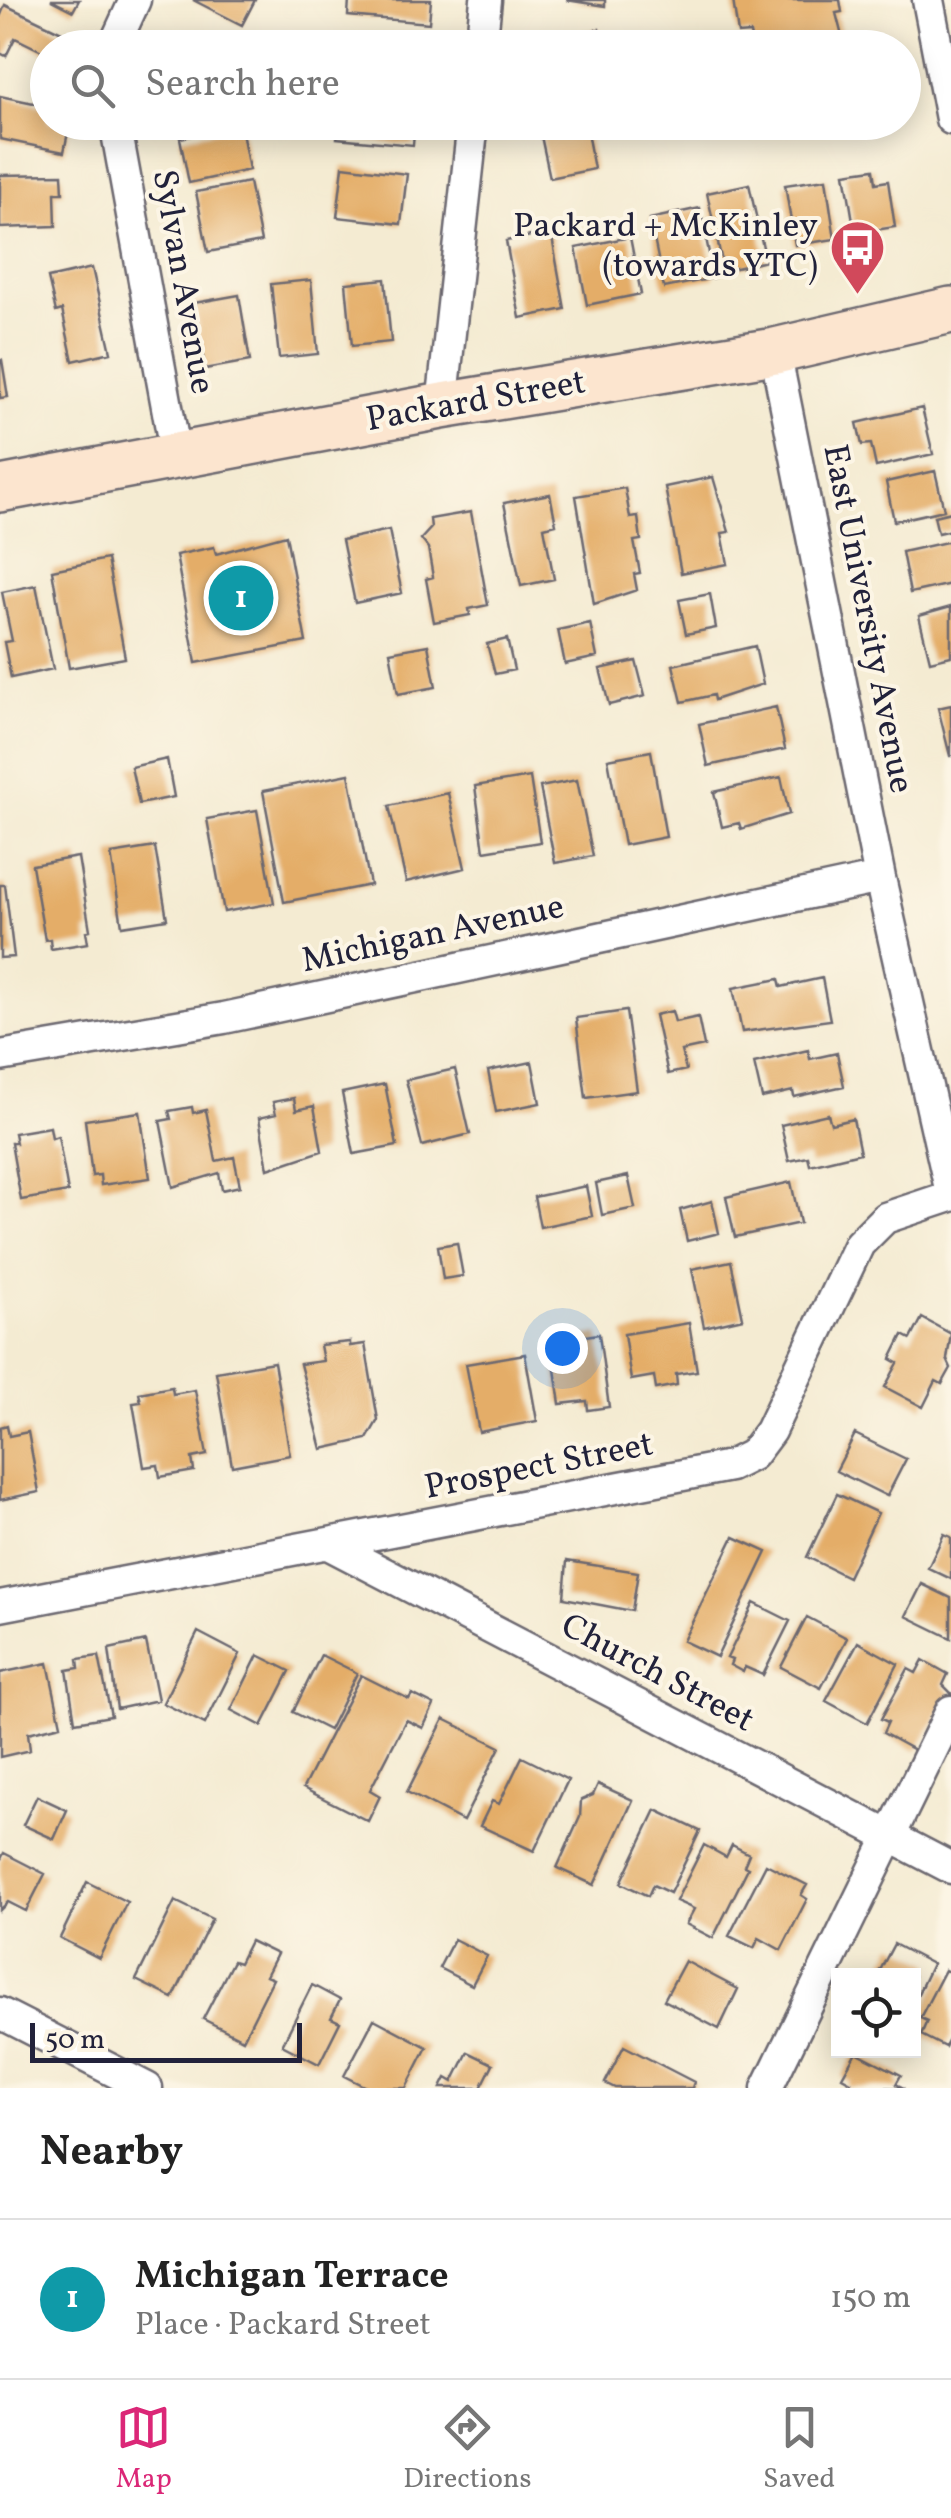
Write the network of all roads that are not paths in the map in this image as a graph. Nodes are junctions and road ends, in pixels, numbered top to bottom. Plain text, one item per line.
1 (134, 0) edge
2 (486, 0) edge
3 (928, 0) edge
4 (122, 30) edge
5 (483, 30) edge
6 (951, 119) edge
7 (117, 140) edge
8 (471, 140) edge
9 (951, 310) edge
10 (775, 351) junction
11 (442, 406) junction
12 (176, 456) junction
13 (0, 488) edge
14 (880, 878) junction
15 (0, 1056) edge
16 (951, 1194) edge
17 (330, 1545) junction
18 (0, 1606) edge
19 (951, 1711) edge
20 (887, 1836) junction
21 (951, 1868) edge
22 (0, 2013) edge
23 (90, 2075) edge
24 (147, 2088) edge
25 (767, 2088) edge

1 - 4 street
2 - 5 street
3 - 6 street
7 - 12 street, Sylvan Avenue
8 - 11 street
9 - 10 main road, Packard Street
10 - 11 main road, Packard Street
10 - 14 street, East University Avenue
11 - 12 main road, Packard Street
12 - 13 main road, Packard Street
14 - 15 street, Michigan Avenue
14 - 16 street, East University Avenue
16 - 17 street, Prospect Street
17 - 18 street, Prospect Street
17 - 20 street, Church Street
19 - 20 street
20 - 21 street, Church Street
20 - 25 street
22 - 23 street
23 - 24 street

